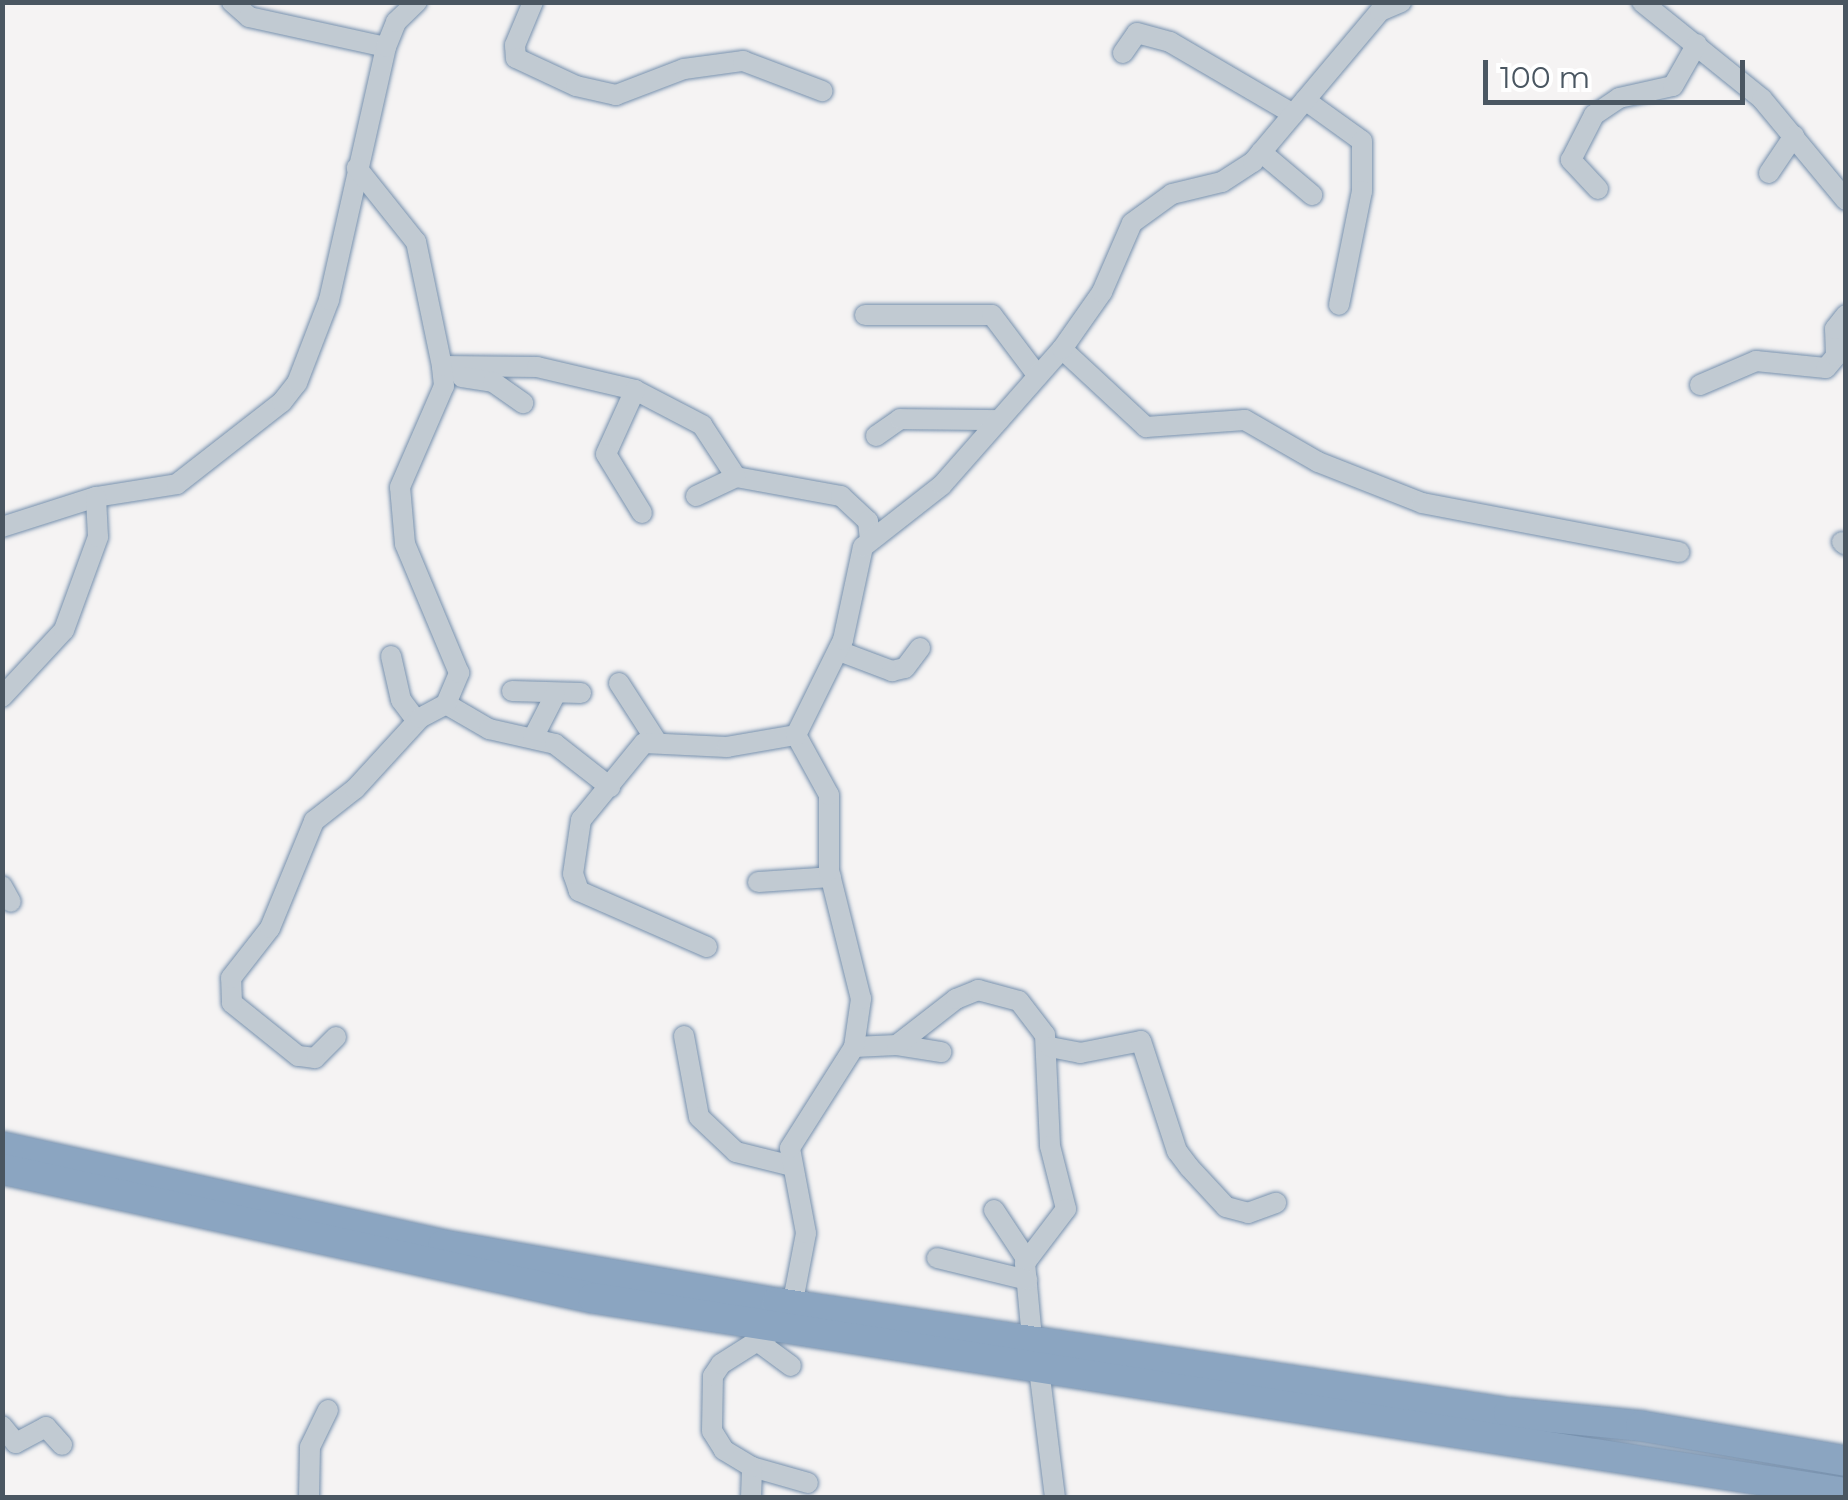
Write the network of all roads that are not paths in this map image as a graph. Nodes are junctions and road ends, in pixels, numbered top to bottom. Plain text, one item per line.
1 (232, 2) edge
2 (416, 2) edge
3 (533, 2) edge
4 (1401, 2) edge
5 (1642, 2) edge
6 (386, 47) junction
7 (1700, 47) junction
8 (1124, 54) dead end
9 (822, 91) dead end
10 (1674, 104) dead end
11 (1299, 107) junction
12 (1794, 136) junction
13 (1261, 152) junction
14 (356, 168) junction
15 (1769, 174) dead end
16 (1598, 189) dead end
17 (1312, 195) dead end
18 (1846, 200) edge
19 (1339, 304) dead end
20 (865, 315) dead end
21 (1846, 315) edge
22 (1062, 349) junction
23 (443, 371) junction
24 (1038, 376) junction
25 (1700, 385) dead end
26 (635, 390) junction
27 (523, 403) dead end
28 (999, 420) junction
29 (876, 436) dead end
30 (736, 476) junction
31 (696, 496) dead end
32 (96, 497) junction
33 (642, 513) dead end
34 (2, 527) edge
35 (870, 539) junction
36 (1679, 552) dead end
37 (920, 648) dead end
38 (839, 651) junction
39 (391, 656) dead end
40 (619, 682) dead end
41 (512, 691) dead end
42 (581, 693) dead end
43 (555, 695) junction
44 (2, 696) edge
45 (446, 704) junction
46 (416, 721) junction
47 (796, 735) junction
48 (532, 738) junction
49 (656, 742) junction
50 (610, 787) junction
51 (830, 876) junction
52 (758, 882) dead end
53 (706, 947) dead end
54 (684, 1036) dead end
55 (336, 1037) dead end
56 (898, 1044) junction
57 (854, 1046) junction
58 (1050, 1047) junction
59 (940, 1052) dead end
60 (2, 1147) edge
61 (792, 1166) junction
62 (2, 1169) edge
63 (118, 1186) junction
64 (1276, 1202) dead end
65 (994, 1210) dead end
66 (937, 1258) dead end
67 (1027, 1270) junction
68 (775, 1325) junction
69 (1032, 1338) junction
70 (791, 1366) dead end
71 (1040, 1370) junction
72 (328, 1410) dead end
73 (2, 1426) edge
74 (62, 1446) dead end
75 (1846, 1461) edge
76 (752, 1467) junction
77 (808, 1483) dead end
78 (1846, 1493) edge
79 (309, 1498) edge
80 (751, 1498) edge
81 (1055, 1498) edge

1 - 6 street
2 - 6 street
3 - 9 street
4 - 11 street
5 - 7 street
6 - 14 street
7 - 10 street
7 - 12 street
7 - 16 street
8 - 11 street
11 - 13 street
11 - 19 street
12 - 15 street
12 - 18 street
13 - 17 street
13 - 22 street
14 - 23 street
14 - 32 street
20 - 24 street
21 - 25 street
22 - 24 street
22 - 36 street
23 - 26 street
23 - 27 street
23 - 45 street
24 - 28 street
26 - 30 street
26 - 33 street
28 - 29 street
28 - 35 street
30 - 31 street
30 - 35 street
32 - 34 street
32 - 44 street
35 - 38 street
37 - 38 street
38 - 47 street
39 - 46 street
40 - 49 street
41 - 43 street
42 - 43 street
43 - 48 street
45 - 46 street
45 - 48 street
46 - 55 street
47 - 49 street
47 - 51 street
48 - 50 street
49 - 50 street
50 - 53 street
51 - 52 street
51 - 57 street
54 - 61 street
56 - 57 street
56 - 58 street
56 - 59 street
57 - 61 street
58 - 64 street
58 - 67 street
60 - 63 highway
61 - 68 street
62 - 63 highway
63 - 68 highway
65 - 67 street
66 - 67 street
67 - 69 street
68 - 69 highway
68 - 70 street
68 - 71 highway
68 - 76 street
69 - 75 highway
71 - 78 highway
71 - 81 street
72 - 79 street
73 - 74 street
76 - 77 street
76 - 80 street

